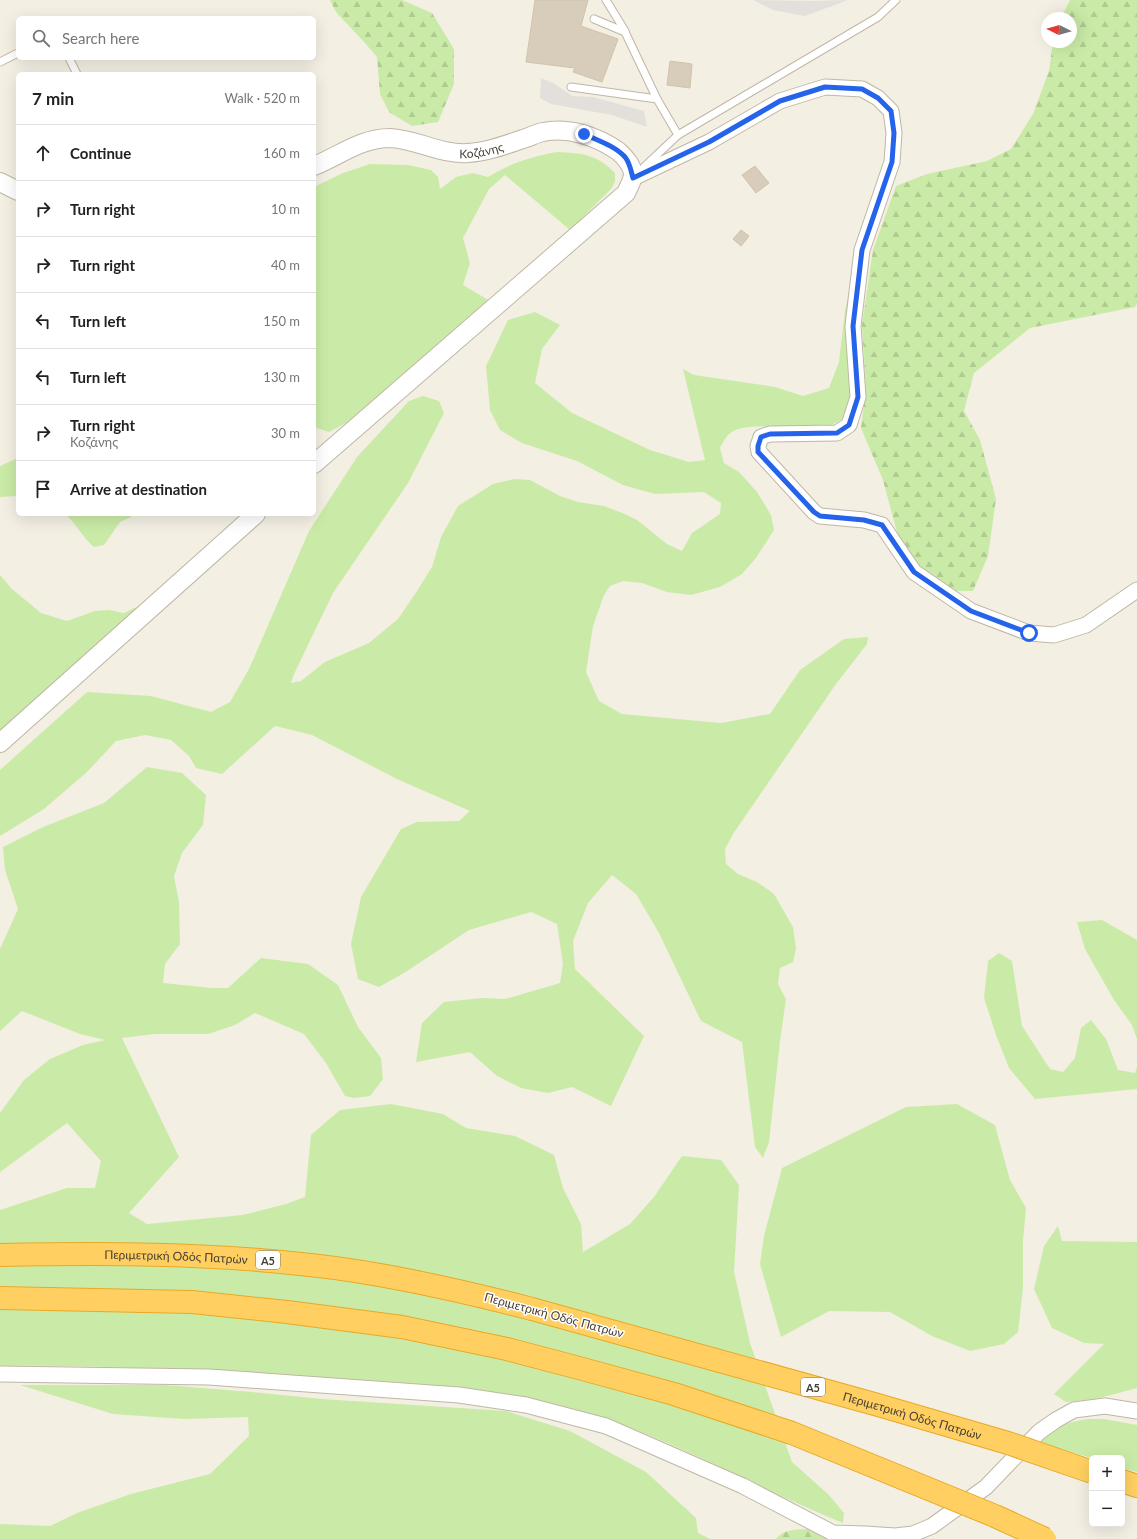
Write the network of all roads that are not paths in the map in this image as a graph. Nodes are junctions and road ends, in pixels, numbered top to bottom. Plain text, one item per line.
1 (606, 0) edge
2 (896, 0) edge
3 (594, 19) dead end
4 (625, 32) junction
5 (16, 53) edge
6 (70, 60) edge
7 (0, 62) edge
8 (76, 72) edge
9 (571, 87) dead end
10 (657, 99) junction
11 (678, 135) junction
12 (316, 165) edge
13 (633, 178) junction
14 (0, 182) edge
15 (16, 190) edge
16 (316, 462) edge
17 (254, 516) edge
18 (1137, 590) edge
19 (0, 743) edge
20 (0, 1255) edge
21 (0, 1298) edge
22 (0, 1374) edge
23 (1137, 1411) edge
24 (1089, 1471) edge
25 (1125, 1482) edge
26 (1137, 1486) edge
27 (834, 1536) edge
28 (1045, 1539) edge

1 - 4 lane
2 - 11 lane
3 - 4 lane
4 - 10 lane
5 - 7 lane
6 - 8 lane
9 - 10 lane
10 - 11 lane
11 - 13 lane
12 - 13 street, Κοζάνης
13 - 16 street
13 - 18 street
14 - 15 street
17 - 19 street
20 - 24 highway, Περιμετρική Οδός Πατρών / Α5, bridge
21 - 28 highway, bridge
22 - 27 street
23 - 27 street
25 - 26 highway

